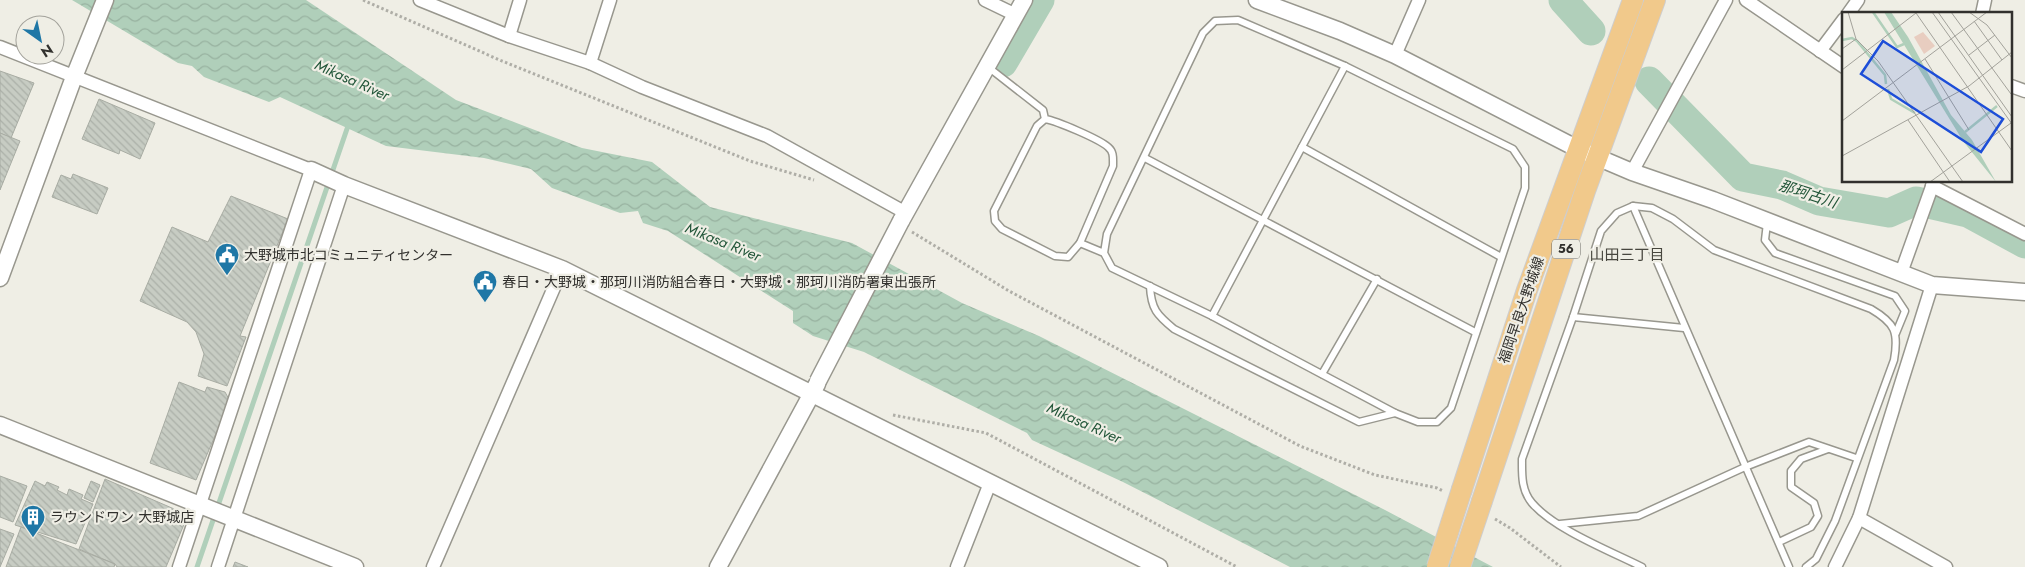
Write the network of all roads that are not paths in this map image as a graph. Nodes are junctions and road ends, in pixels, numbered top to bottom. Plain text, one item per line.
1 (105, 0) edge
2 (520, 0) edge
3 (610, 0) edge
4 (985, 0) edge
5 (1024, 0) edge
6 (1257, 0) edge
7 (1419, 0) edge
8 (1633, 0) edge
9 (1655, 0) edge
10 (1726, 0) edge
11 (1746, 0) edge
12 (1858, 0) edge
13 (427, 1) edge
14 (1849, 12) edge
15 (1016, 16) junction
16 (1842, 22) edge
17 (509, 36) junction
18 (0, 48) edge
19 (1820, 51) junction
20 (1395, 55) junction
21 (590, 63) junction
22 (1345, 66) junction
23 (1842, 66) edge
24 (988, 67) junction
25 (74, 77) junction
26 (2012, 86) edge
27 (2025, 91) edge
28 (1045, 119) junction
29 (1302, 147) junction
30 (1578, 149) junction
31 (1145, 158) junction
32 (1597, 158) junction
33 (311, 170) junction
34 (1632, 172) junction
35 (1933, 184) edge
36 (344, 185) junction
37 (1633, 206) junction
38 (1263, 220) junction
39 (906, 221) junction
40 (1767, 221) junction
41 (2025, 234) edge
42 (1080, 243) junction
43 (1104, 253) junction
44 (1501, 257) junction
45 (562, 269) junction
46 (1901, 272) junction
47 (0, 278) edge
48 (1378, 279) junction
49 (1932, 285) junction
50 (1150, 286) junction
51 (2025, 292) edge
52 (1212, 316) junction
53 (1573, 317) junction
54 (1684, 328) junction
55 (1475, 332) junction
56 (1896, 333) junction
57 (1322, 374) junction
58 (815, 387) junction
59 (1395, 413) junction
60 (0, 426) edge
61 (1828, 449) junction
62 (1856, 458) junction
63 (1745, 467) junction
64 (990, 483) junction
65 (200, 506) junction
66 (1859, 518) junction
67 (234, 520) junction
68 (1559, 525) junction
69 (1779, 542) junction
70 (180, 567) edge
71 (218, 567) edge
72 (354, 567) edge
73 (433, 567) edge
74 (718, 567) edge
75 (957, 567) edge
76 (1159, 567) edge
77 (1437, 567) edge
78 (1460, 567) edge
79 (1642, 567) edge
80 (1789, 567) edge
81 (1806, 567) edge
82 (1835, 567) edge
83 (1946, 567) edge

1 - 25 street
2 - 17 street
3 - 21 street
4 - 15 street
5 - 15 street
6 - 20 street
7 - 20 street
8 - 30 main road, 福岡早良大野城線 / 56
9 - 32 main road, 福岡早良大野城線 / 56
10 - 34 street
11 - 19 street
12 - 14 street
13 - 17 street
15 - 24 street
16 - 19 street
17 - 21 street
18 - 25 street
19 - 23 street
20 - 30 street
21 - 39 street
22 - 29 lane
22 - 31 lane
22 - 44 lane
24 - 28 lane
24 - 39 street
25 - 33 street
25 - 47 street
26 - 27 street
28 - 42 lane
28 - 42 lane
29 - 38 lane
29 - 44 lane
30 - 32 street
30 - 77 main road, 福岡早良大野城線 / 56, bridge
31 - 38 lane
31 - 43 lane
32 - 34 street
32 - 78 main road, 福岡早良大野城線 / 56, bridge
33 - 36 street
33 - 65 street
34 - 40 street
35 - 41 street
35 - 46 street
36 - 45 street
36 - 67 street
37 - 53 lane
37 - 54 lane
37 - 56 lane
38 - 48 lane
38 - 52 lane
39 - 58 street, bridge
40 - 46 street
40 - 56 lane
42 - 43 lane
43 - 50 lane
44 - 55 lane
45 - 58 street
45 - 73 street
46 - 49 street
48 - 55 lane
48 - 57 lane
49 - 51 street
49 - 66 street
50 - 52 lane
50 - 59 lane
52 - 57 lane
53 - 54 lane
53 - 68 lane
54 - 63 lane
55 - 59 lane
56 - 62 lane
57 - 59 lane
58 - 64 street
58 - 74 street
60 - 65 street
61 - 62 lane
61 - 63 lane
61 - 69 lane
62 - 81 lane
63 - 68 lane
63 - 69 lane
64 - 75 street
64 - 76 street
65 - 67 street
65 - 70 street
66 - 82 street
66 - 83 street
67 - 71 street
67 - 72 street
68 - 79 lane
69 - 80 lane

